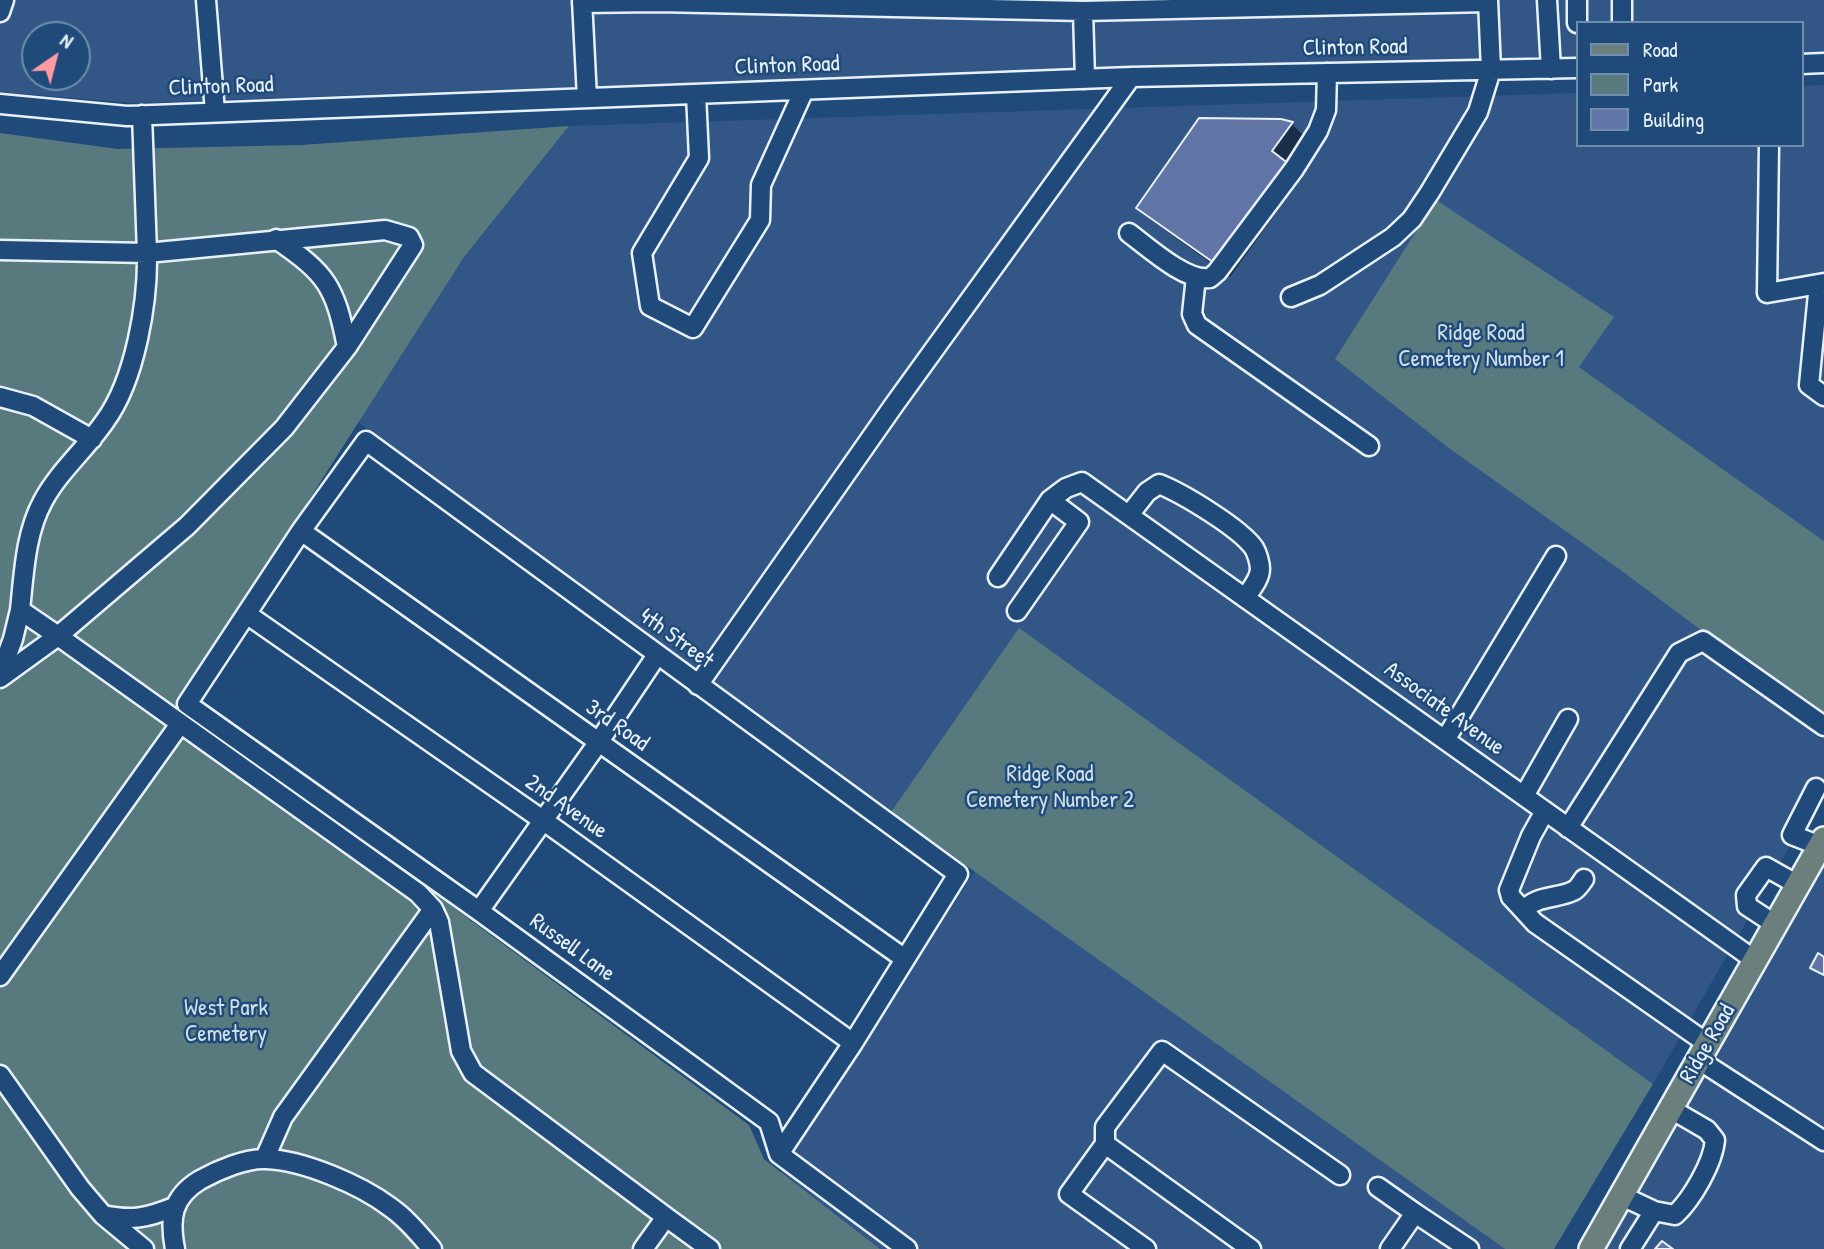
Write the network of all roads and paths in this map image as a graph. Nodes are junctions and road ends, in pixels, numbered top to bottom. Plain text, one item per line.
1 (4, 0) edge
2 (206, 0) edge
3 (1547, 0) edge
4 (1577, 0) edge
5 (1622, 0) edge
6 (582, 1) edge
7 (657, 1) edge
8 (1488, 1) edge
9 (1247, 4) edge
10 (1083, 11) junction
11 (0, 12) edge
12 (1577, 21) edge
13 (1622, 21) edge
14 (1824, 63) edge
15 (1803, 64) edge
16 (1576, 68) edge
17 (1551, 69) junction
18 (1491, 70) junction
19 (1327, 73) junction
20 (1131, 77) junction
21 (1085, 79) junction
22 (804, 90) junction
23 (696, 94) junction
24 (587, 98) junction
25 (0, 104) edge
26 (215, 112) junction
27 (142, 115) junction
28 (1769, 147) edge
29 (1129, 233) dead end
30 (275, 239) junction
31 (0, 250) edge
32 (147, 253) junction
33 (1196, 277) junction
34 (1822, 284) edge
35 (1291, 298) dead end
36 (347, 347) junction
37 (1824, 396) edge
38 (0, 397) edge
39 (92, 439) junction
40 (1369, 446) dead end
41 (1049, 500) junction
42 (1129, 515) junction
43 (301, 531) junction
44 (1556, 556) dead end
45 (998, 577) dead end
46 (1245, 598) junction
47 (20, 610) junction
48 (1017, 611) dead end
49 (247, 615) junction
50 (58, 636) junction
51 (657, 656) junction
52 (0, 676) edge
53 (698, 685) junction
54 (1568, 719) dead end
55 (180, 724) junction
56 (1824, 726) edge
57 (1445, 740) junction
58 (598, 743) junction
59 (1821, 784) edge
60 (1524, 796) junction
61 (1545, 811) junction
62 (544, 821) junction
63 (1568, 828) junction
64 (1821, 847) edge
65 (1584, 878) dead end
66 (1798, 885) junction
67 (433, 909) junction
68 (479, 911) junction
69 (1530, 917) junction
70 (1776, 925) junction
71 (905, 959) junction
72 (1756, 961) junction
73 (0, 976) edge
74 (853, 1043) junction
75 (1704, 1052) junction
76 (0, 1075) edge
77 (1671, 1109) junction
78 (1824, 1141) edge
79 (1105, 1143) junction
80 (779, 1154) junction
81 (265, 1158) junction
82 (1340, 1175) dead end
83 (1378, 1187) dead end
84 (1622, 1196) junction
85 (174, 1207) junction
86 (1654, 1211) junction
87 (1415, 1213) junction
88 (103, 1215) junction
89 (666, 1217) junction
90 (1459, 1246) edge
91 (144, 1249) edge
92 (175, 1249) edge
93 (432, 1249) edge
94 (643, 1249) edge
95 (710, 1249) edge
96 (907, 1249) edge
97 (1146, 1249) edge
98 (1251, 1249) edge
99 (1390, 1249) edge
100 (1591, 1249) edge
101 (1630, 1249) edge

1 - 11 street
2 - 26 street
3 - 17 street
4 - 12 street
5 - 13 street
6 - 7 street
6 - 24 street
7 - 10 street
8 - 9 street
8 - 18 street
9 - 10 street
10 - 21 street
14 - 15 street
16 - 17 street, Clinton Road
17 - 18 street, Clinton Road
18 - 19 street, Clinton Road
18 - 35 street
19 - 20 street, Clinton Road
19 - 33 street
20 - 21 street, Clinton Road
20 - 53 street
21 - 22 street, Clinton Road
22 - 23 street, Clinton Road
22 - 23 street
23 - 24 street, Clinton Road
24 - 26 street, Clinton Road
25 - 27 street, Clinton Road
26 - 27 street, Clinton Road
27 - 32 street
28 - 34 street
29 - 33 street
30 - 32 street
30 - 36 street
30 - 36 street
31 - 32 street
32 - 39 street
33 - 40 street
34 - 37 street
36 - 50 street
38 - 39 street
39 - 47 street
41 - 42 street, Associate Avenue
41 - 45 street
41 - 48 street
42 - 46 street, Associate Avenue
42 - 46 street
43 - 49 street
43 - 51 street, 4th Street
43 - 58 street, 3rd Road
44 - 57 street
46 - 57 street, Associate Avenue
47 - 50 street
47 - 52 street
49 - 62 street, 2nd Avenue
49 - 68 street, Russell Lane
50 - 52 street
50 - 55 street
51 - 53 street, 4th Street
51 - 58 street
53 - 71 street, 4th Street
54 - 60 street
55 - 67 street
55 - 73 street
56 - 63 street
57 - 60 street, Associate Avenue
58 - 62 street
58 - 71 street, 3rd Road
59 - 64 street
60 - 61 street, Associate Avenue
61 - 63 street, Associate Avenue
61 - 69 street
62 - 68 street
62 - 74 street, 2nd Avenue
63 - 72 street, Associate Avenue
64 - 66 main road, Ridge Road
65 - 69 street
66 - 70 main road, Ridge Road
66 - 70 street
67 - 81 street
67 - 89 street
68 - 80 street, Russell Lane
69 - 75 street
70 - 72 main road, Ridge Road
71 - 74 street
72 - 75 main road, Ridge Road
74 - 80 street
75 - 77 main road, Ridge Road
75 - 78 street
76 - 88 street
77 - 84 main road, Ridge Road
77 - 86 street
79 - 82 street
79 - 97 street
79 - 98 street
80 - 96 street
81 - 85 street
81 - 93 street
83 - 87 street
84 - 86 street
84 - 100 main road, Ridge Road
85 - 88 street
85 - 92 street
86 - 101 street
87 - 90 street
87 - 99 street
88 - 91 street
89 - 94 street
89 - 95 street

